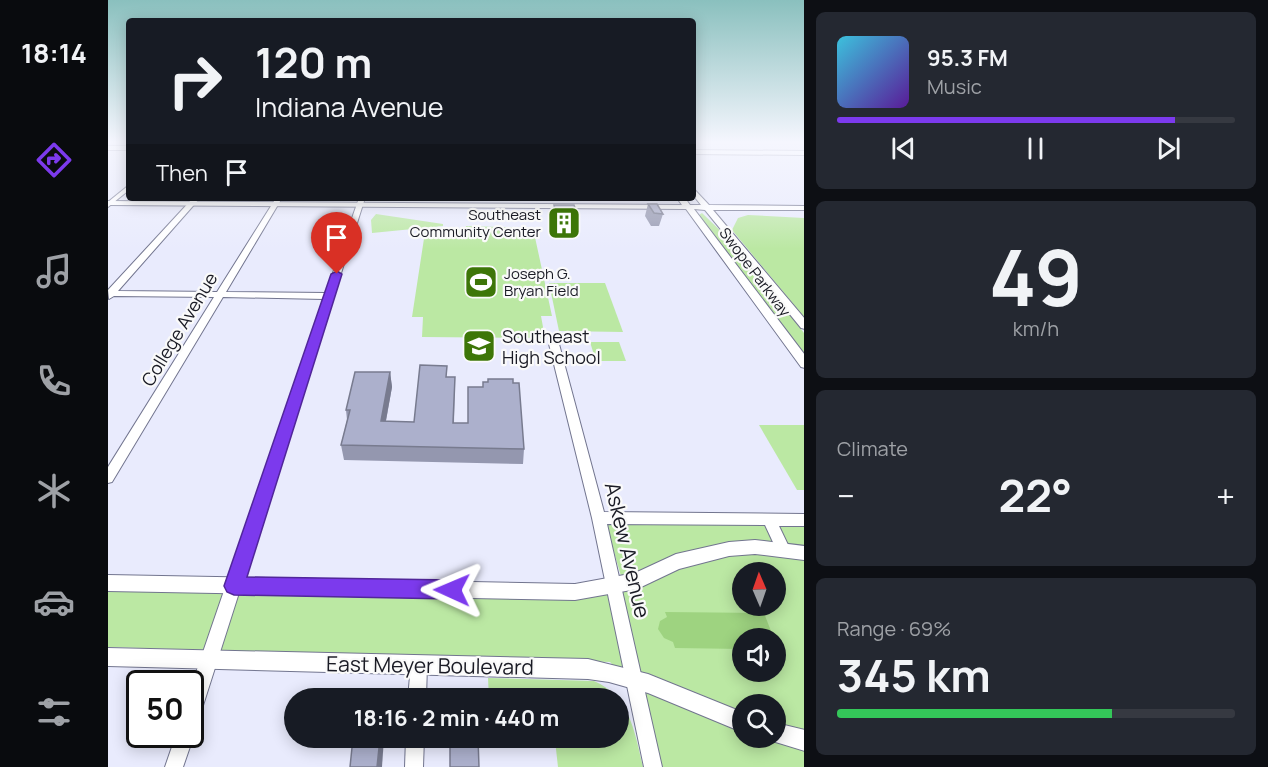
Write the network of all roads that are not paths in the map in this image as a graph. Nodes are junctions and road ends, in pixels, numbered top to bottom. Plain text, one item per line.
1 (126, 190) edge
2 (696, 194) edge
3 (195, 201) edge
4 (277, 201) edge
5 (683, 201) edge
6 (361, 202) edge
7 (109, 204) edge
8 (689, 208) junction
9 (804, 208) edge
10 (707, 209) junction
11 (804, 216) edge
12 (220, 294) junction
13 (109, 295) edge
14 (329, 296) junction
15 (804, 326) edge
16 (554, 344) dead end
17 (804, 364) edge
18 (108, 478) edge
19 (598, 518) junction
20 (769, 519) junction
21 (804, 520) edge
22 (783, 549) junction
23 (804, 553) edge
24 (108, 584) edge
25 (234, 586) junction
26 (613, 587) junction
27 (108, 657) edge
28 (210, 660) junction
29 (419, 664) junction
30 (204, 677) edge
31 (633, 678) junction
32 (418, 688) edge
33 (732, 717) edge
34 (786, 736) edge
35 (804, 741) edge
36 (181, 748) edge
37 (415, 748) edge
38 (174, 767) edge
39 (414, 767) edge
40 (654, 767) edge

1 - 7 street
2 - 10 main road, Swope Parkway
3 - 4 main road
3 - 7 main road
3 - 13 street
4 - 6 main road
4 - 12 street, College Avenue
5 - 8 main road, Swope Parkway
6 - 8 main road
6 - 14 street
8 - 10 main road
8 - 17 main road, Swope Parkway
9 - 10 main road
10 - 11 main road
10 - 15 main road, Swope Parkway
12 - 13 street
12 - 14 street
12 - 18 street, College Avenue
14 - 25 street
16 - 19 street, Askew Avenue
19 - 20 street
19 - 26 street, Askew Avenue
20 - 21 street
20 - 22 street
22 - 23 main road
22 - 26 main road
24 - 25 main road
25 - 26 main road
25 - 28 street
26 - 31 street, Askew Avenue
27 - 28 main road, East Meyer Boulevard
28 - 29 main road, East Meyer Boulevard
28 - 30 street
29 - 31 main road, East Meyer Boulevard
29 - 32 street
31 - 33 main road, East Meyer Boulevard
31 - 40 street, Askew Avenue
34 - 35 main road
36 - 38 street
37 - 39 street

